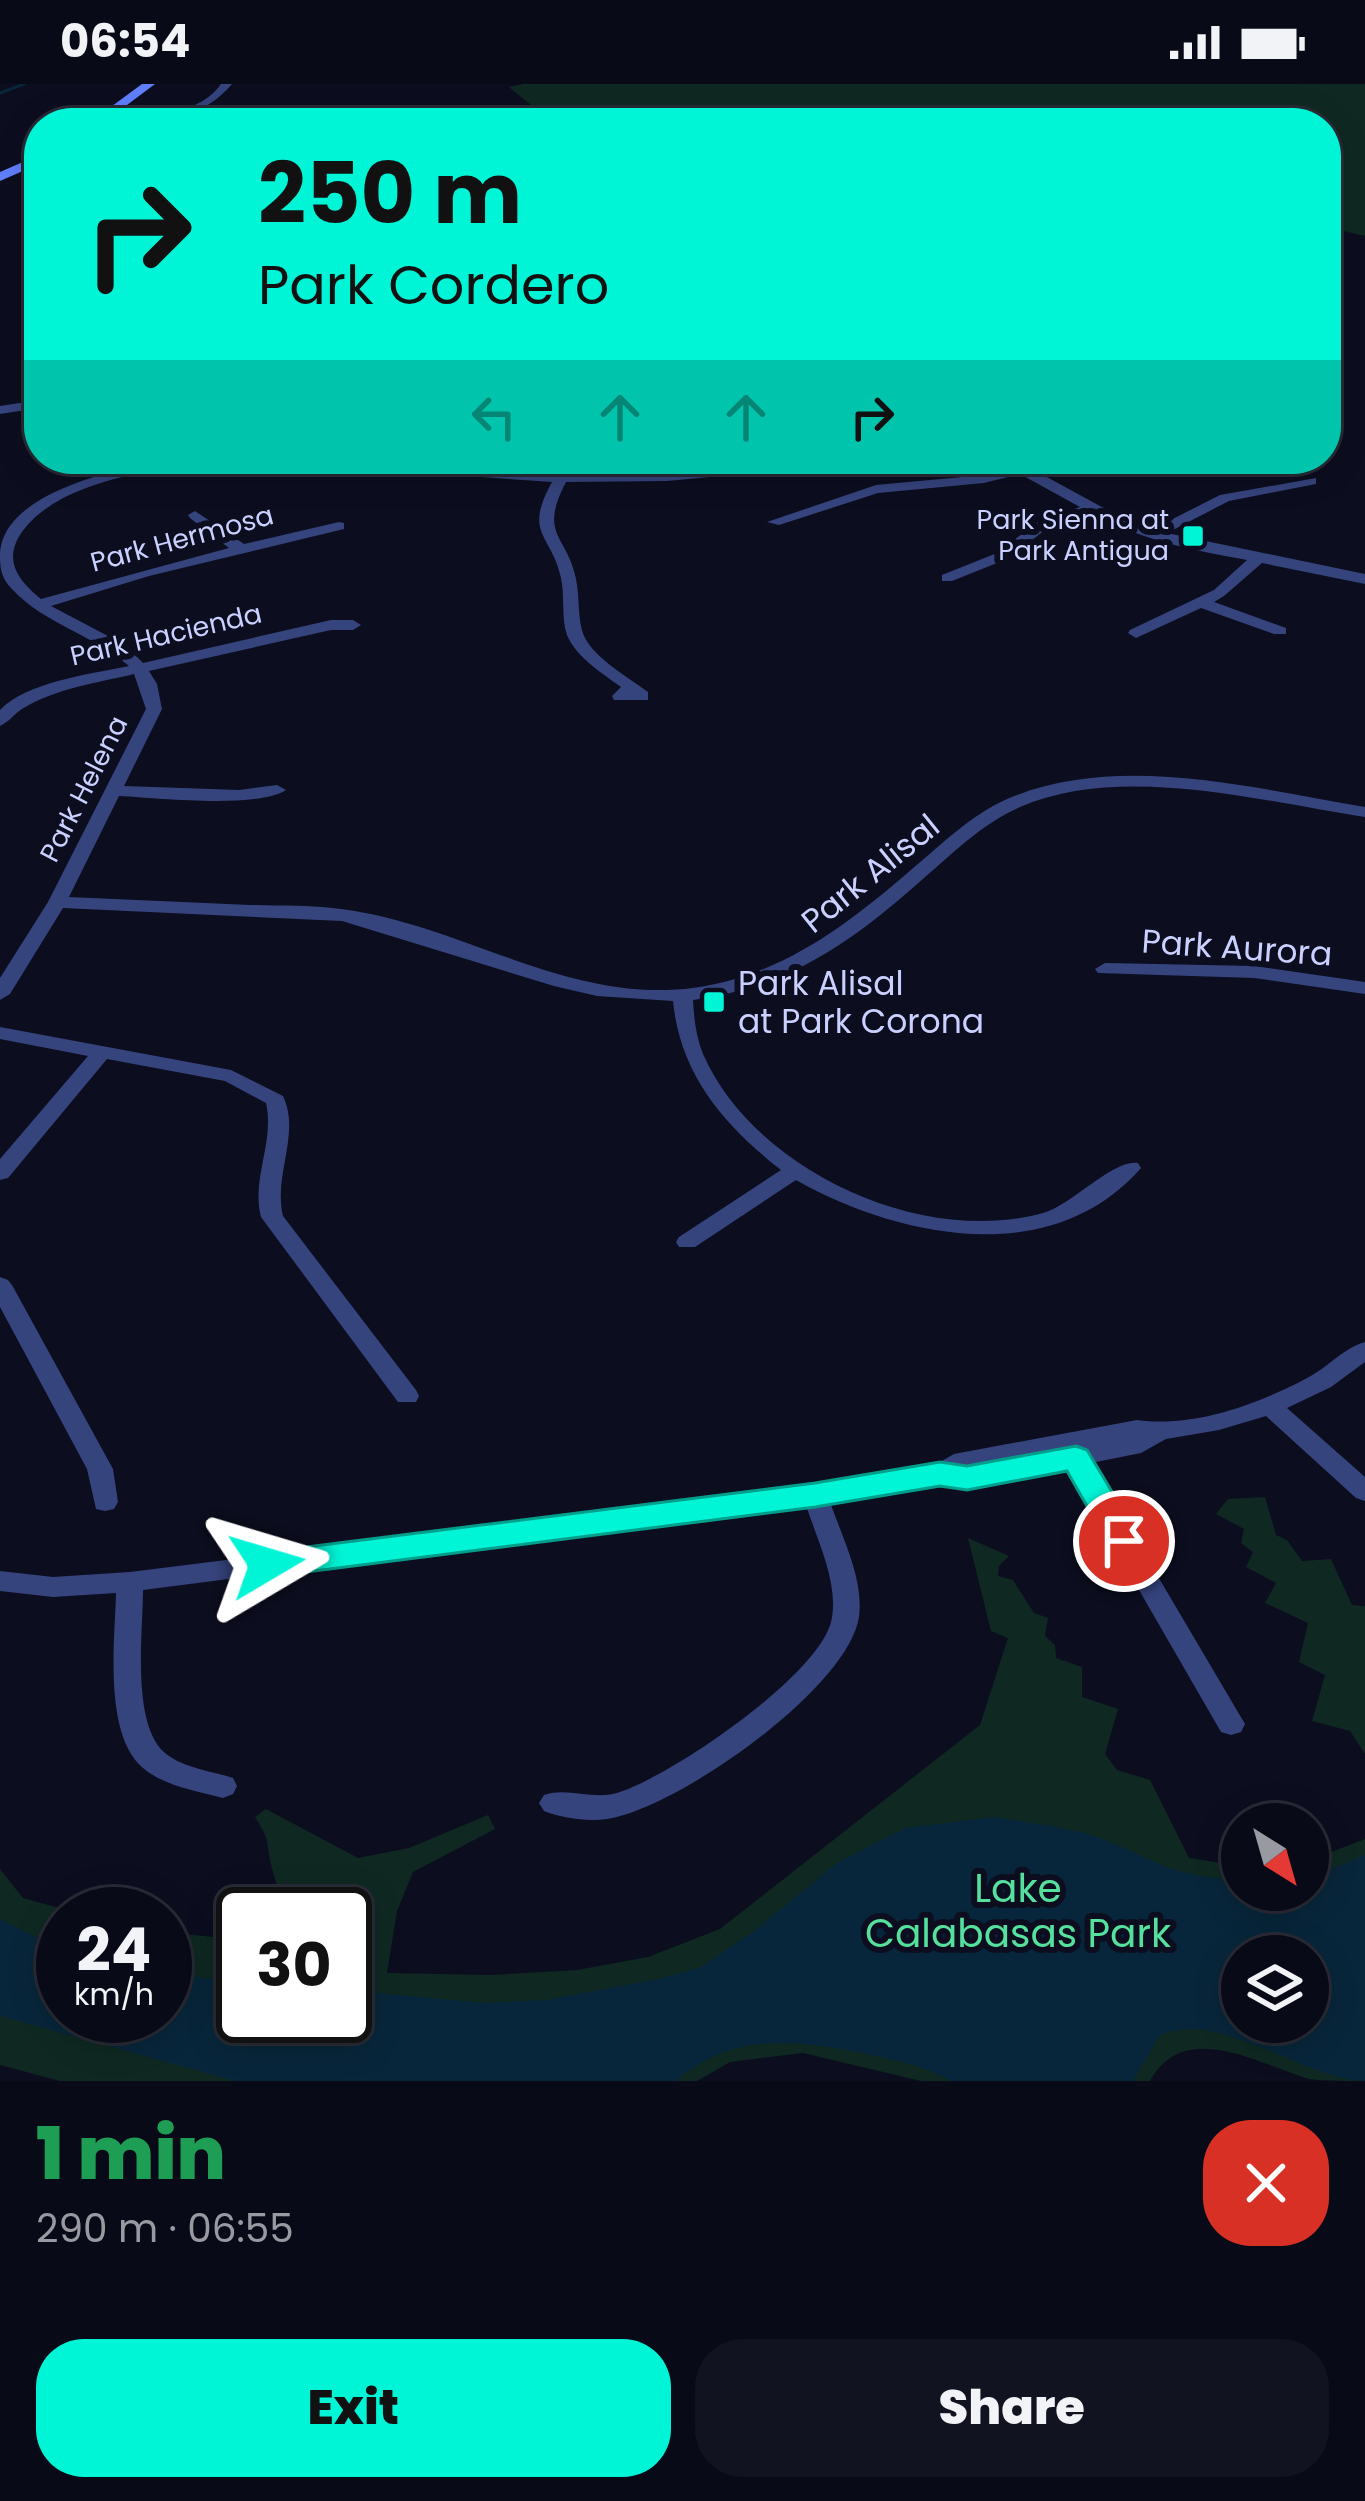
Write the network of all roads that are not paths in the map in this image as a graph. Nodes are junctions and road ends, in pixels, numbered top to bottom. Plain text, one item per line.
1 (149, 84) edge
2 (227, 84) edge
3 (115, 108) edge
4 (192, 108) edge
5 (120, 474) edge
6 (492, 474) edge
7 (691, 474) edge
8 (991, 474) edge
9 (1029, 474) edge
10 (561, 479) junction
11 (1311, 481) dead end
12 (1089, 509) junction
13 (195, 514) dead end
14 (774, 521) dead end
15 (339, 526) dead end
16 (1153, 535) junction
17 (239, 548) junction
18 (1259, 558) junction
19 (4, 574) edge
20 (1363, 575) edge
21 (947, 578) dead end
22 (1201, 602) junction
23 (40, 604) junction
24 (353, 625) dead end
25 (1280, 631) dead end
26 (1136, 633) dead end
27 (143, 668) junction
28 (630, 688) dead end
29 (0, 722) edge
30 (277, 790) dead end
31 (116, 791) junction
32 (1365, 812) edge
33 (57, 902) junction
34 (1105, 969) dead end
35 (1365, 988) edge
36 (0, 994) edge
37 (682, 995) junction
38 (0, 1033) edge
39 (102, 1052) junction
40 (1130, 1168) dead end
41 (795, 1171) junction
42 (0, 1173) edge
43 (687, 1242) dead end
44 (0, 1285) edge
45 (1365, 1350) edge
46 (407, 1396) dead end
47 (1270, 1406) junction
48 (1071, 1450) junction
49 (1365, 1492) edge
50 (815, 1495) junction
51 (105, 1502) dead end
52 (0, 1581) edge
53 (130, 1582) junction
54 (1231, 1724) dead end
55 (223, 1786) dead end
56 (554, 1803) dead end

1 - 3 main road
2 - 4 street
5 - 19 street
6 - 10 street
7 - 10 street
8 - 14 street
9 - 12 street
10 - 28 street
11 - 16 street
12 - 16 street
12 - 21 street
13 - 17 street
15 - 17 street, Park Hermosa
16 - 18 street
17 - 23 street, Park Hermosa
18 - 20 street
18 - 22 street
19 - 23 street
22 - 25 street
22 - 26 street
23 - 27 street
24 - 27 street, Park Hacienda
27 - 29 street, Park Hacienda
27 - 31 street, Park Helena
30 - 31 street
31 - 33 street, Park Helena
32 - 37 street, Park Alisal
33 - 36 street, Park Helena
33 - 37 street, Park Alisal
34 - 35 street, Park Aurora
37 - 41 street
38 - 39 street
39 - 42 street
39 - 46 street
40 - 41 street
41 - 43 street
44 - 51 street
45 - 47 street
47 - 48 street
47 - 49 street
48 - 50 street
48 - 54 street
50 - 53 street
50 - 56 street
52 - 53 street
53 - 55 street

